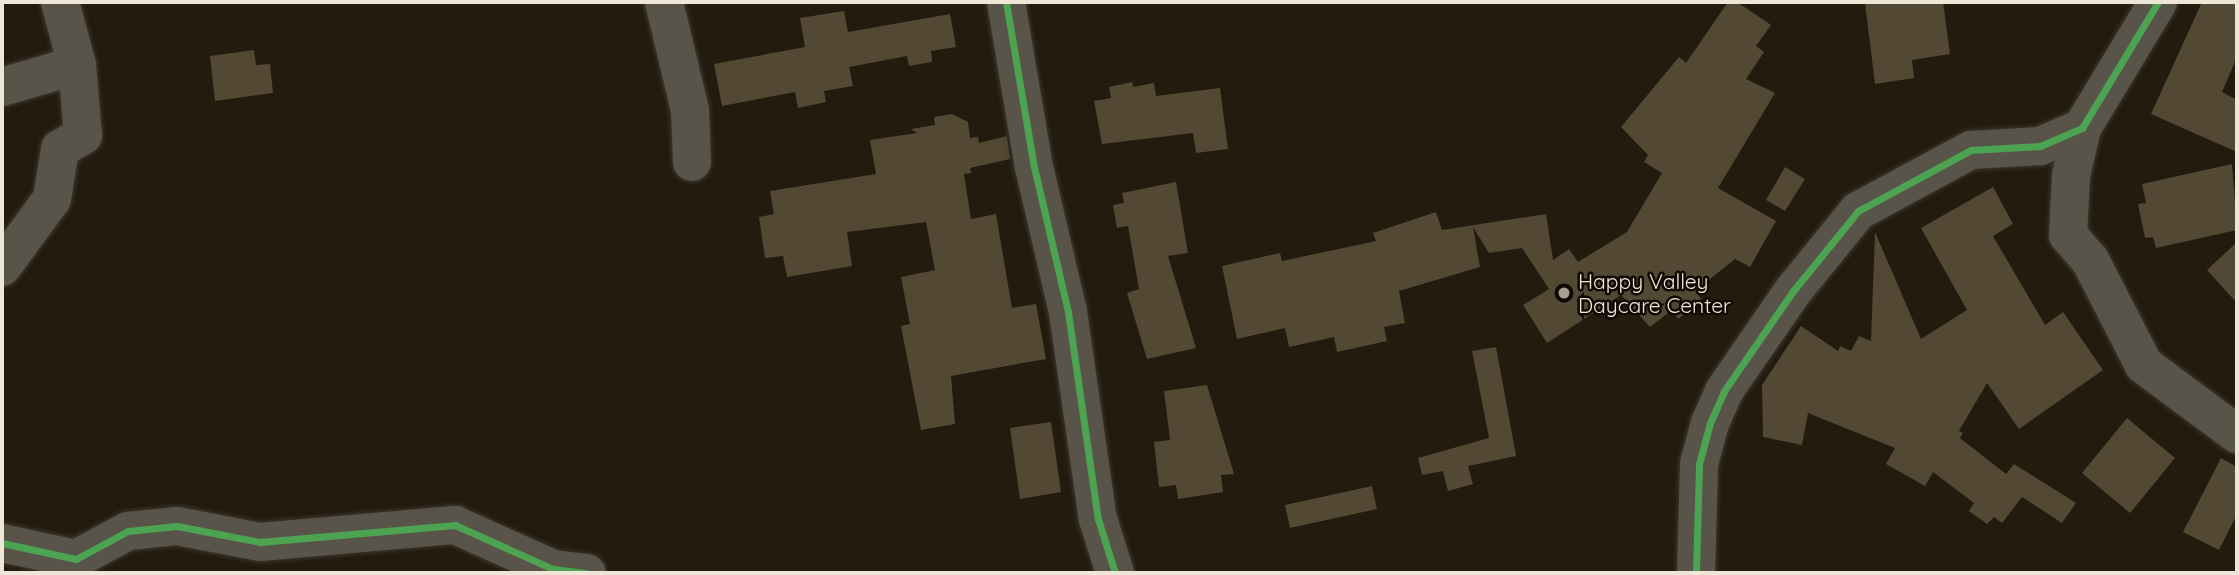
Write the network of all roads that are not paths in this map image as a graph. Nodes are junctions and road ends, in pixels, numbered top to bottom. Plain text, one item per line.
1 (60, 2) edge
2 (664, 2) edge
3 (1006, 2) edge
4 (2158, 2) edge
5 (77, 65) junction
6 (2, 87) edge
7 (2082, 128) junction
8 (692, 162) dead end
9 (2, 267) edge
10 (2237, 434) edge
11 (2, 542) edge
12 (587, 573) edge
13 (1115, 573) edge
14 (1696, 573) edge

1 - 5 street
2 - 8 street
3 - 13 street
4 - 7 street
5 - 6 street
5 - 9 street
7 - 10 street
7 - 14 street
11 - 12 street

